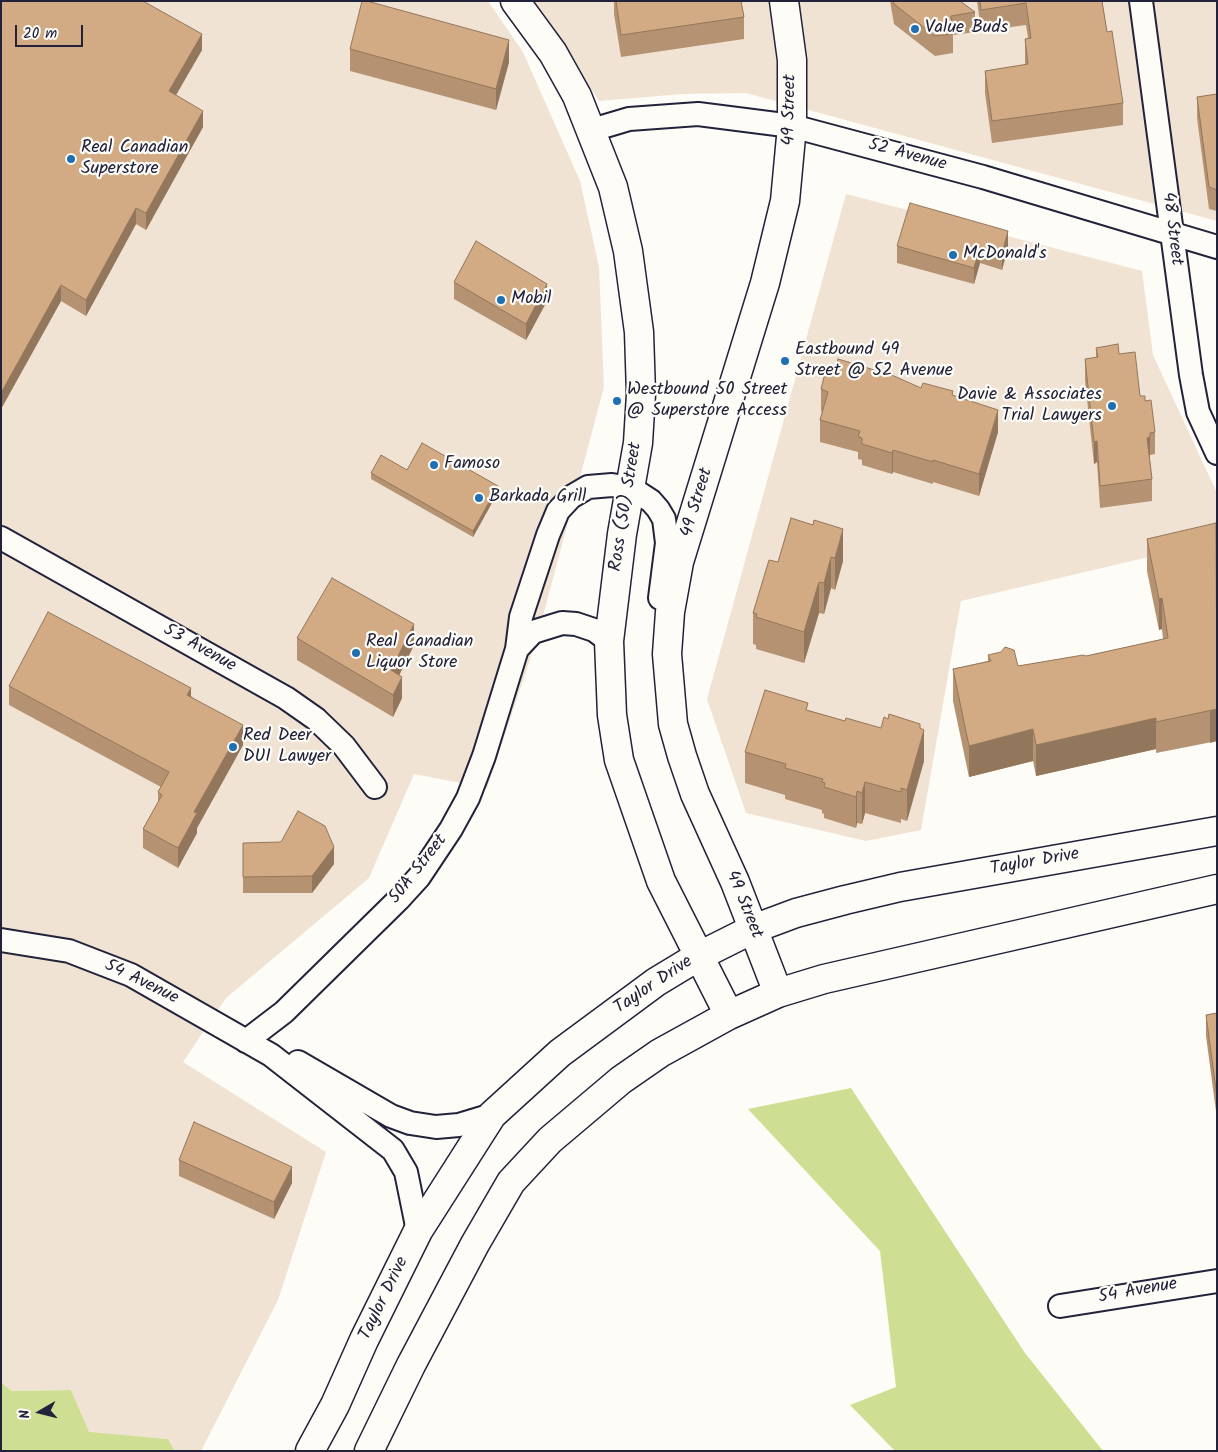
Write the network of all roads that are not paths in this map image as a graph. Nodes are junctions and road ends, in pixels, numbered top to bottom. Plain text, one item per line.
1 (515, 1) edge
2 (784, 1) edge
3 (1141, 1) edge
4 (792, 126) junction
5 (592, 130) junction
6 (1172, 235) junction
7 (1217, 247) edge
8 (1217, 453) edge
9 (631, 488) junction
10 (1, 538) edge
11 (609, 641) junction
12 (516, 649) junction
13 (667, 654) junction
14 (376, 786) dead end
15 (1217, 831) edge
16 (1217, 889) edge
17 (753, 929) junction
18 (1, 940) edge
19 (699, 956) junction
20 (778, 993) junction
21 (730, 1015) junction
22 (246, 1041) junction
23 (271, 1055) junction
24 (492, 1115) junction
25 (418, 1230) junction
26 (1217, 1281) edge
27 (1060, 1306) dead end
28 (310, 1451) edge
29 (369, 1451) edge

1 - 5 main road, Ross (50) Street
2 - 4 main road, 49 Street
3 - 6 street, 48 Street
4 - 5 street, 52 Avenue
4 - 6 street, 52 Avenue
4 - 13 main road, 49 Street
5 - 9 main road, Ross (50) Street
6 - 7 street, 52 Avenue
6 - 8 street, 48 Street
9 - 11 main road, Ross (50) Street
9 - 12 street, 50A Street
9 - 13 street
10 - 14 street, 53 Avenue
11 - 12 street
11 - 19 main road, Ross (50) Street
12 - 22 street, 50A Street
13 - 17 main road, 49 Street
15 - 17 main road, Taylor Drive
16 - 20 main road
17 - 19 main road, Taylor Drive
17 - 20 main road, 49 Street
18 - 22 street, 54 Avenue
19 - 21 main road, Ross (50) Street
19 - 24 main road, Taylor Drive
20 - 21 main road
21 - 29 main road
22 - 23 street, 54 Avenue
23 - 24 street
23 - 25 street
24 - 25 main road, Taylor Drive
25 - 28 main road, Taylor Drive
26 - 27 street, 54 Avenue

